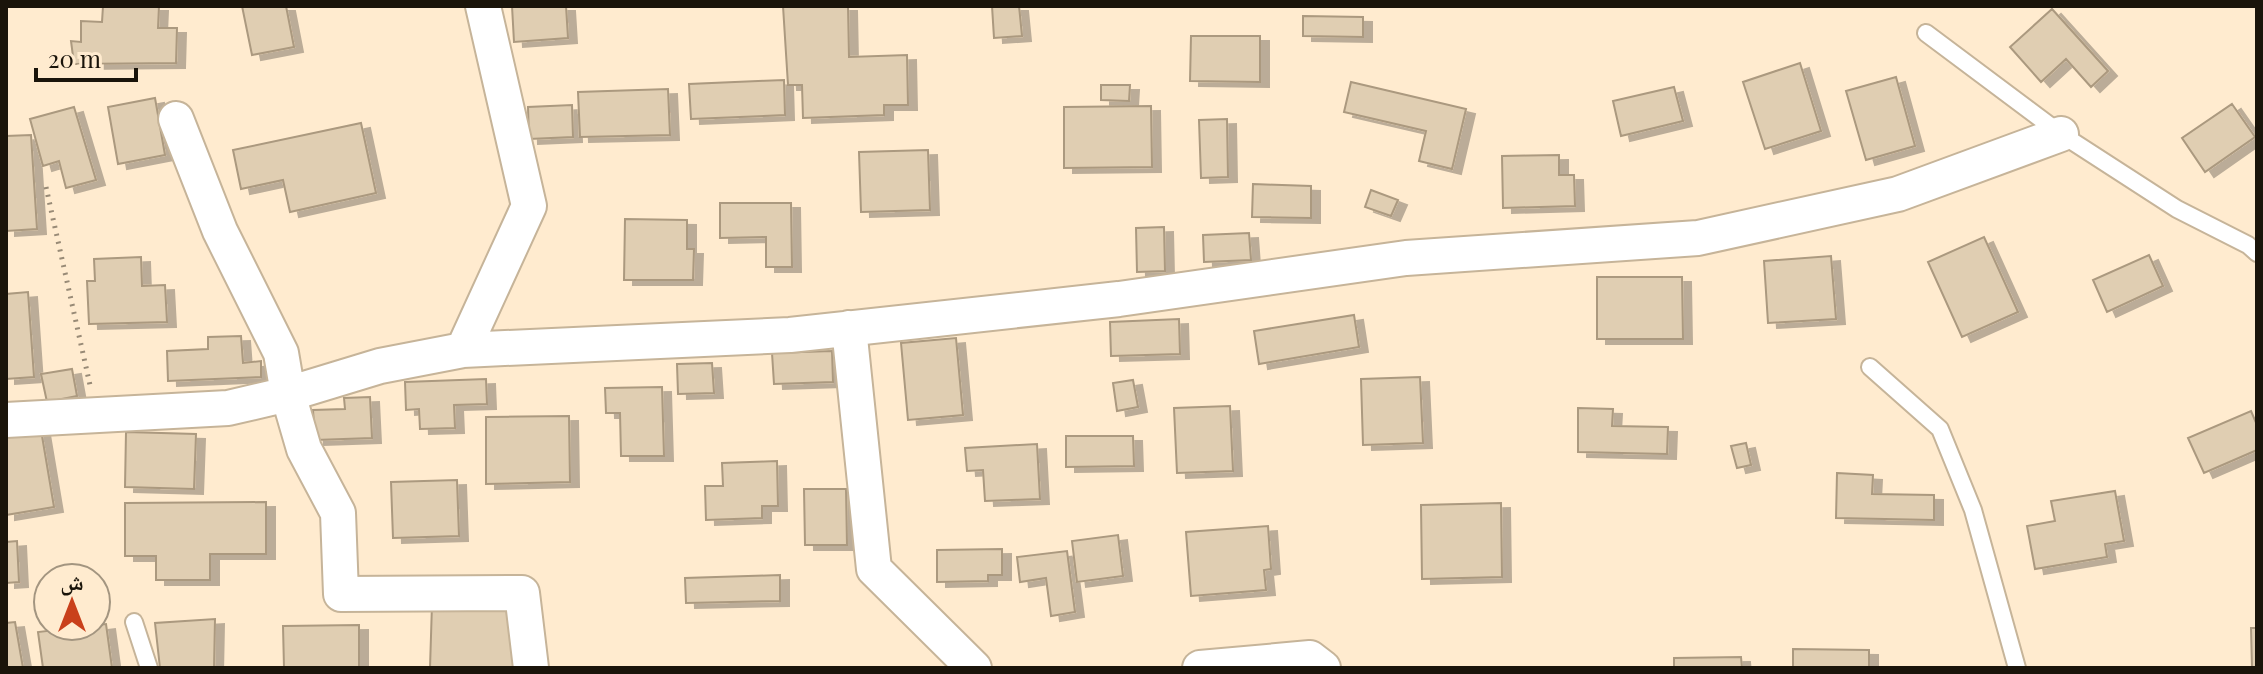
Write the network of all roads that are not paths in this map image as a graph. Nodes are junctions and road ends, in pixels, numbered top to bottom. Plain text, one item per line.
1 (483, 6) edge
2 (1926, 33) dead end
3 (176, 119) dead end
4 (2061, 134) junction
5 (2257, 253) edge
6 (849, 328) junction
7 (463, 350) junction
8 (1870, 367) dead end
9 (288, 394) junction
10 (6, 420) edge
11 (134, 622) dead end
12 (149, 668) edge
13 (531, 668) edge
14 (974, 668) edge
15 (1200, 668) edge
16 (1323, 668) edge
17 (2017, 668) edge

1 - 7 street
2 - 4 lane
3 - 9 street
4 - 5 lane
4 - 6 street
6 - 7 street
6 - 14 street
7 - 9 street
8 - 17 lane
9 - 10 street
9 - 13 street
11 - 12 lane
15 - 16 street

